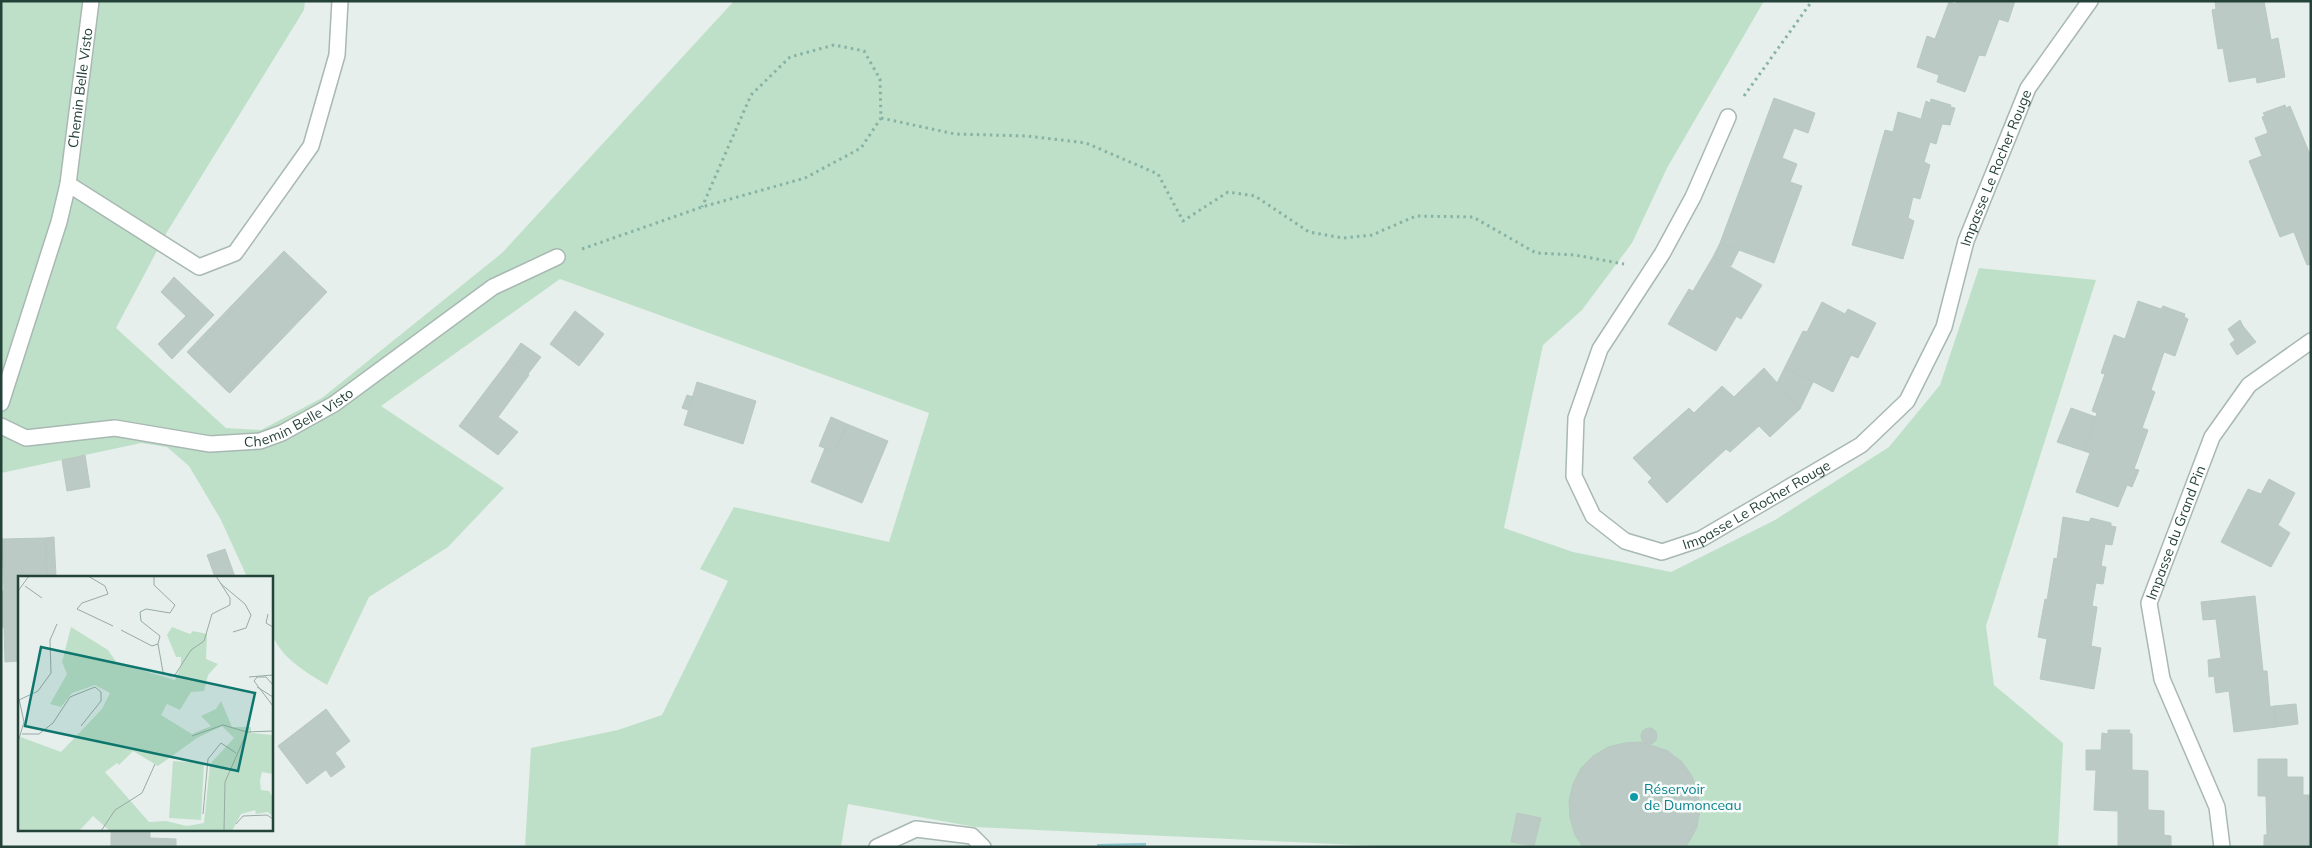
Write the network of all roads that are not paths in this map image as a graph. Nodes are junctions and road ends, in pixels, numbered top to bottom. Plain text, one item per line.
1 (91, 1) edge
2 (340, 1) edge
3 (2090, 1) edge
4 (1728, 116) road end
5 (68, 184) junction
6 (558, 257) road end
7 (2311, 341) edge
8 (1, 403) edge
9 (1, 426) edge
10 (877, 847) edge
11 (983, 847) edge
12 (2222, 847) edge

1 - 5 street, Chemin Belle Visto
2 - 5 street
3 - 4 street, Impasse Le Rocher Rouge
5 - 8 street, Chemin Belle Visto
6 - 9 street, Chemin Belle Visto
7 - 12 street, Impasse du Grand Pin
10 - 11 street

